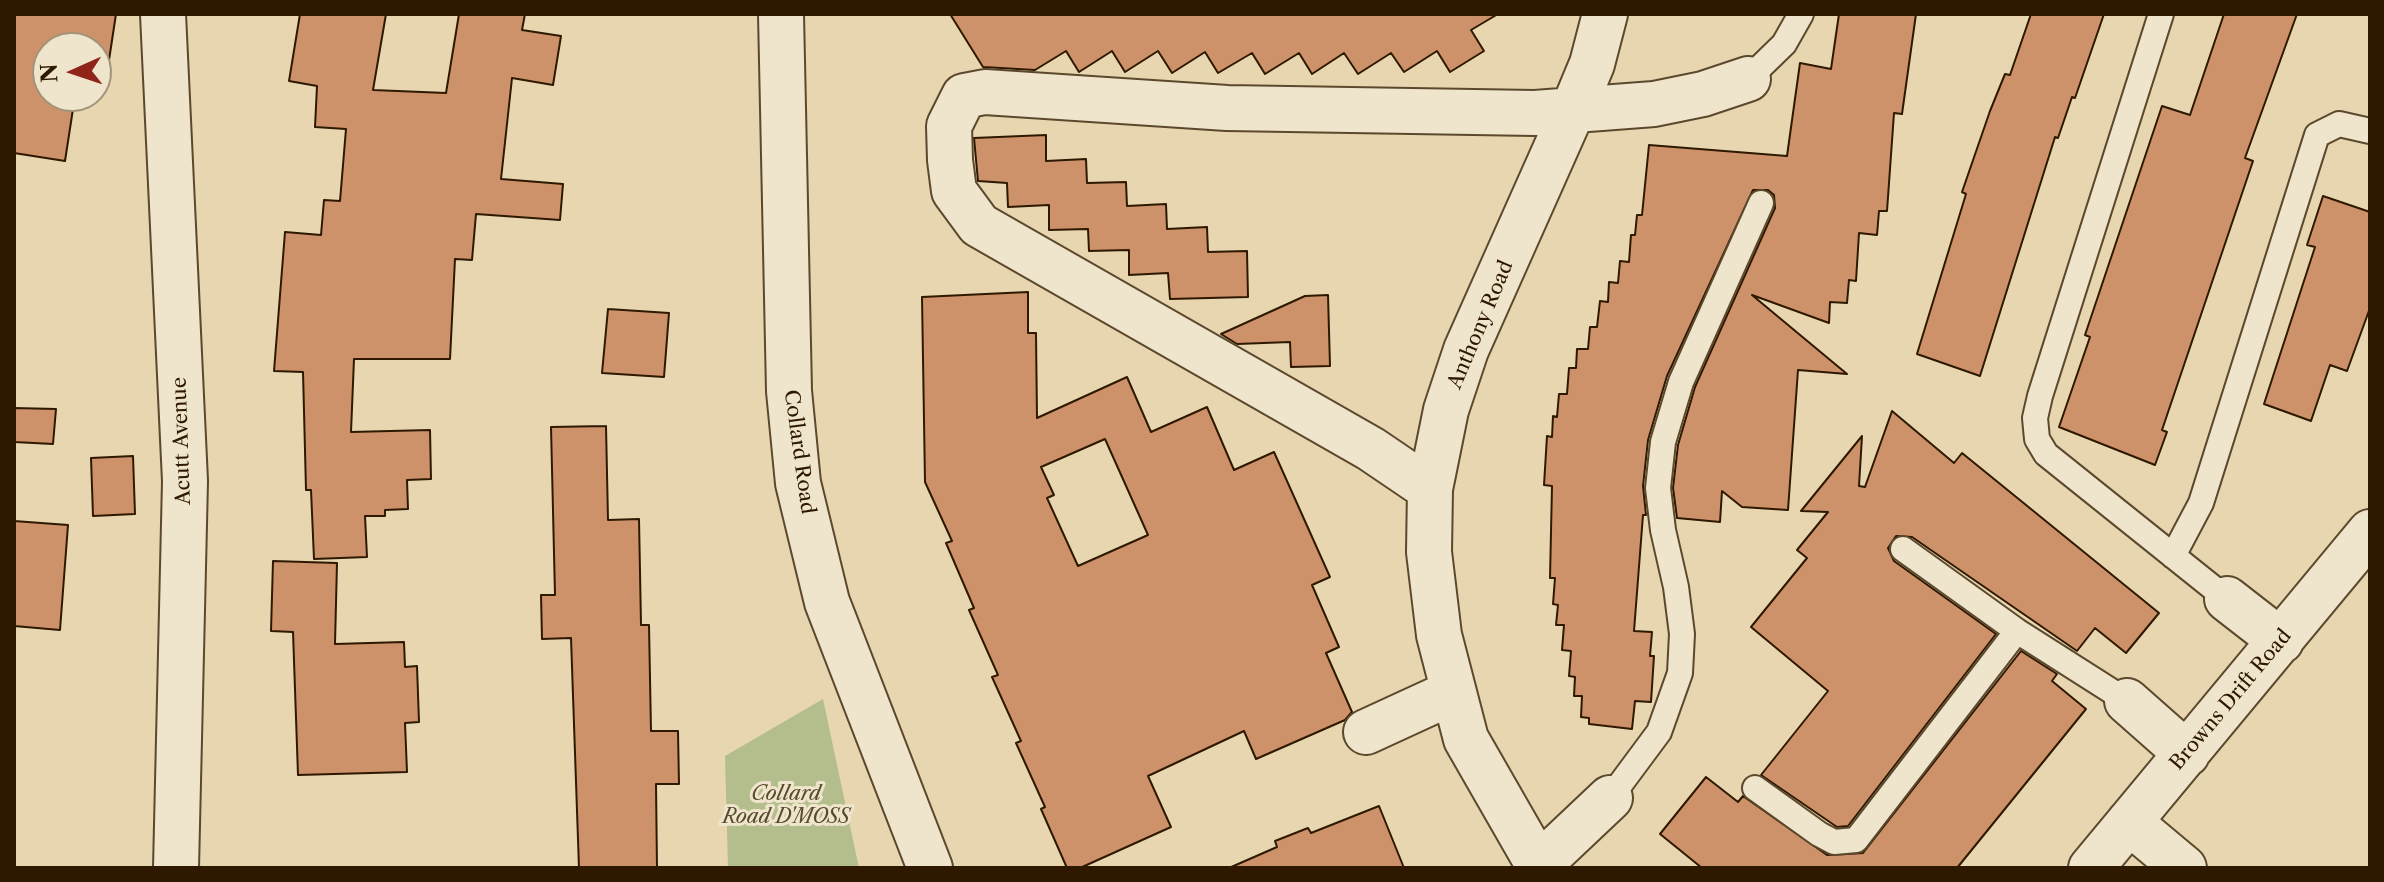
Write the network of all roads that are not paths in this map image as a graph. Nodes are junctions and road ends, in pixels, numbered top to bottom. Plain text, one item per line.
1 (163, 14) edge
2 (781, 14) edge
3 (1605, 14) edge
4 (1801, 14) edge
5 (2161, 14) edge
6 (1748, 79) joint
7 (1572, 112) junction
8 (2370, 131) edge
9 (1761, 203) dead end
10 (1430, 489) junction
11 (2370, 532) edge
12 (1903, 549) dead end
13 (2173, 556) junction
14 (2227, 599) joint
15 (2017, 631) junction
16 (2281, 641) junction
17 (1453, 692) junction
18 (2127, 701) joint
19 (1366, 732) dead end
20 (2187, 754) junction
21 (1755, 788) dead end
22 (1610, 798) joint
23 (2129, 822) junction
24 (1539, 867) edge
25 (176, 868) edge
26 (930, 868) edge
27 (2091, 868) edge
28 (2184, 868) edge

1 - 25 street, Acutt Avenue
2 - 26 street, Collard Road
3 - 7 street, Anthony Road
4 - 6 lane
5 - 13 lane
6 - 7 street
7 - 10 street, Anthony Road
7 - 10 street
8 - 13 lane
9 - 22 lane
10 - 17 street, Anthony Road
11 - 16 street, Browns Drift Road
12 - 15 lane
13 - 14 lane
14 - 16 street
15 - 18 lane
15 - 21 lane
16 - 20 street, Browns Drift Road
17 - 19 street
17 - 24 street, Anthony Road
18 - 20 street
20 - 23 street, Browns Drift Road
22 - 24 street
23 - 27 street, Browns Drift Road
23 - 28 street

